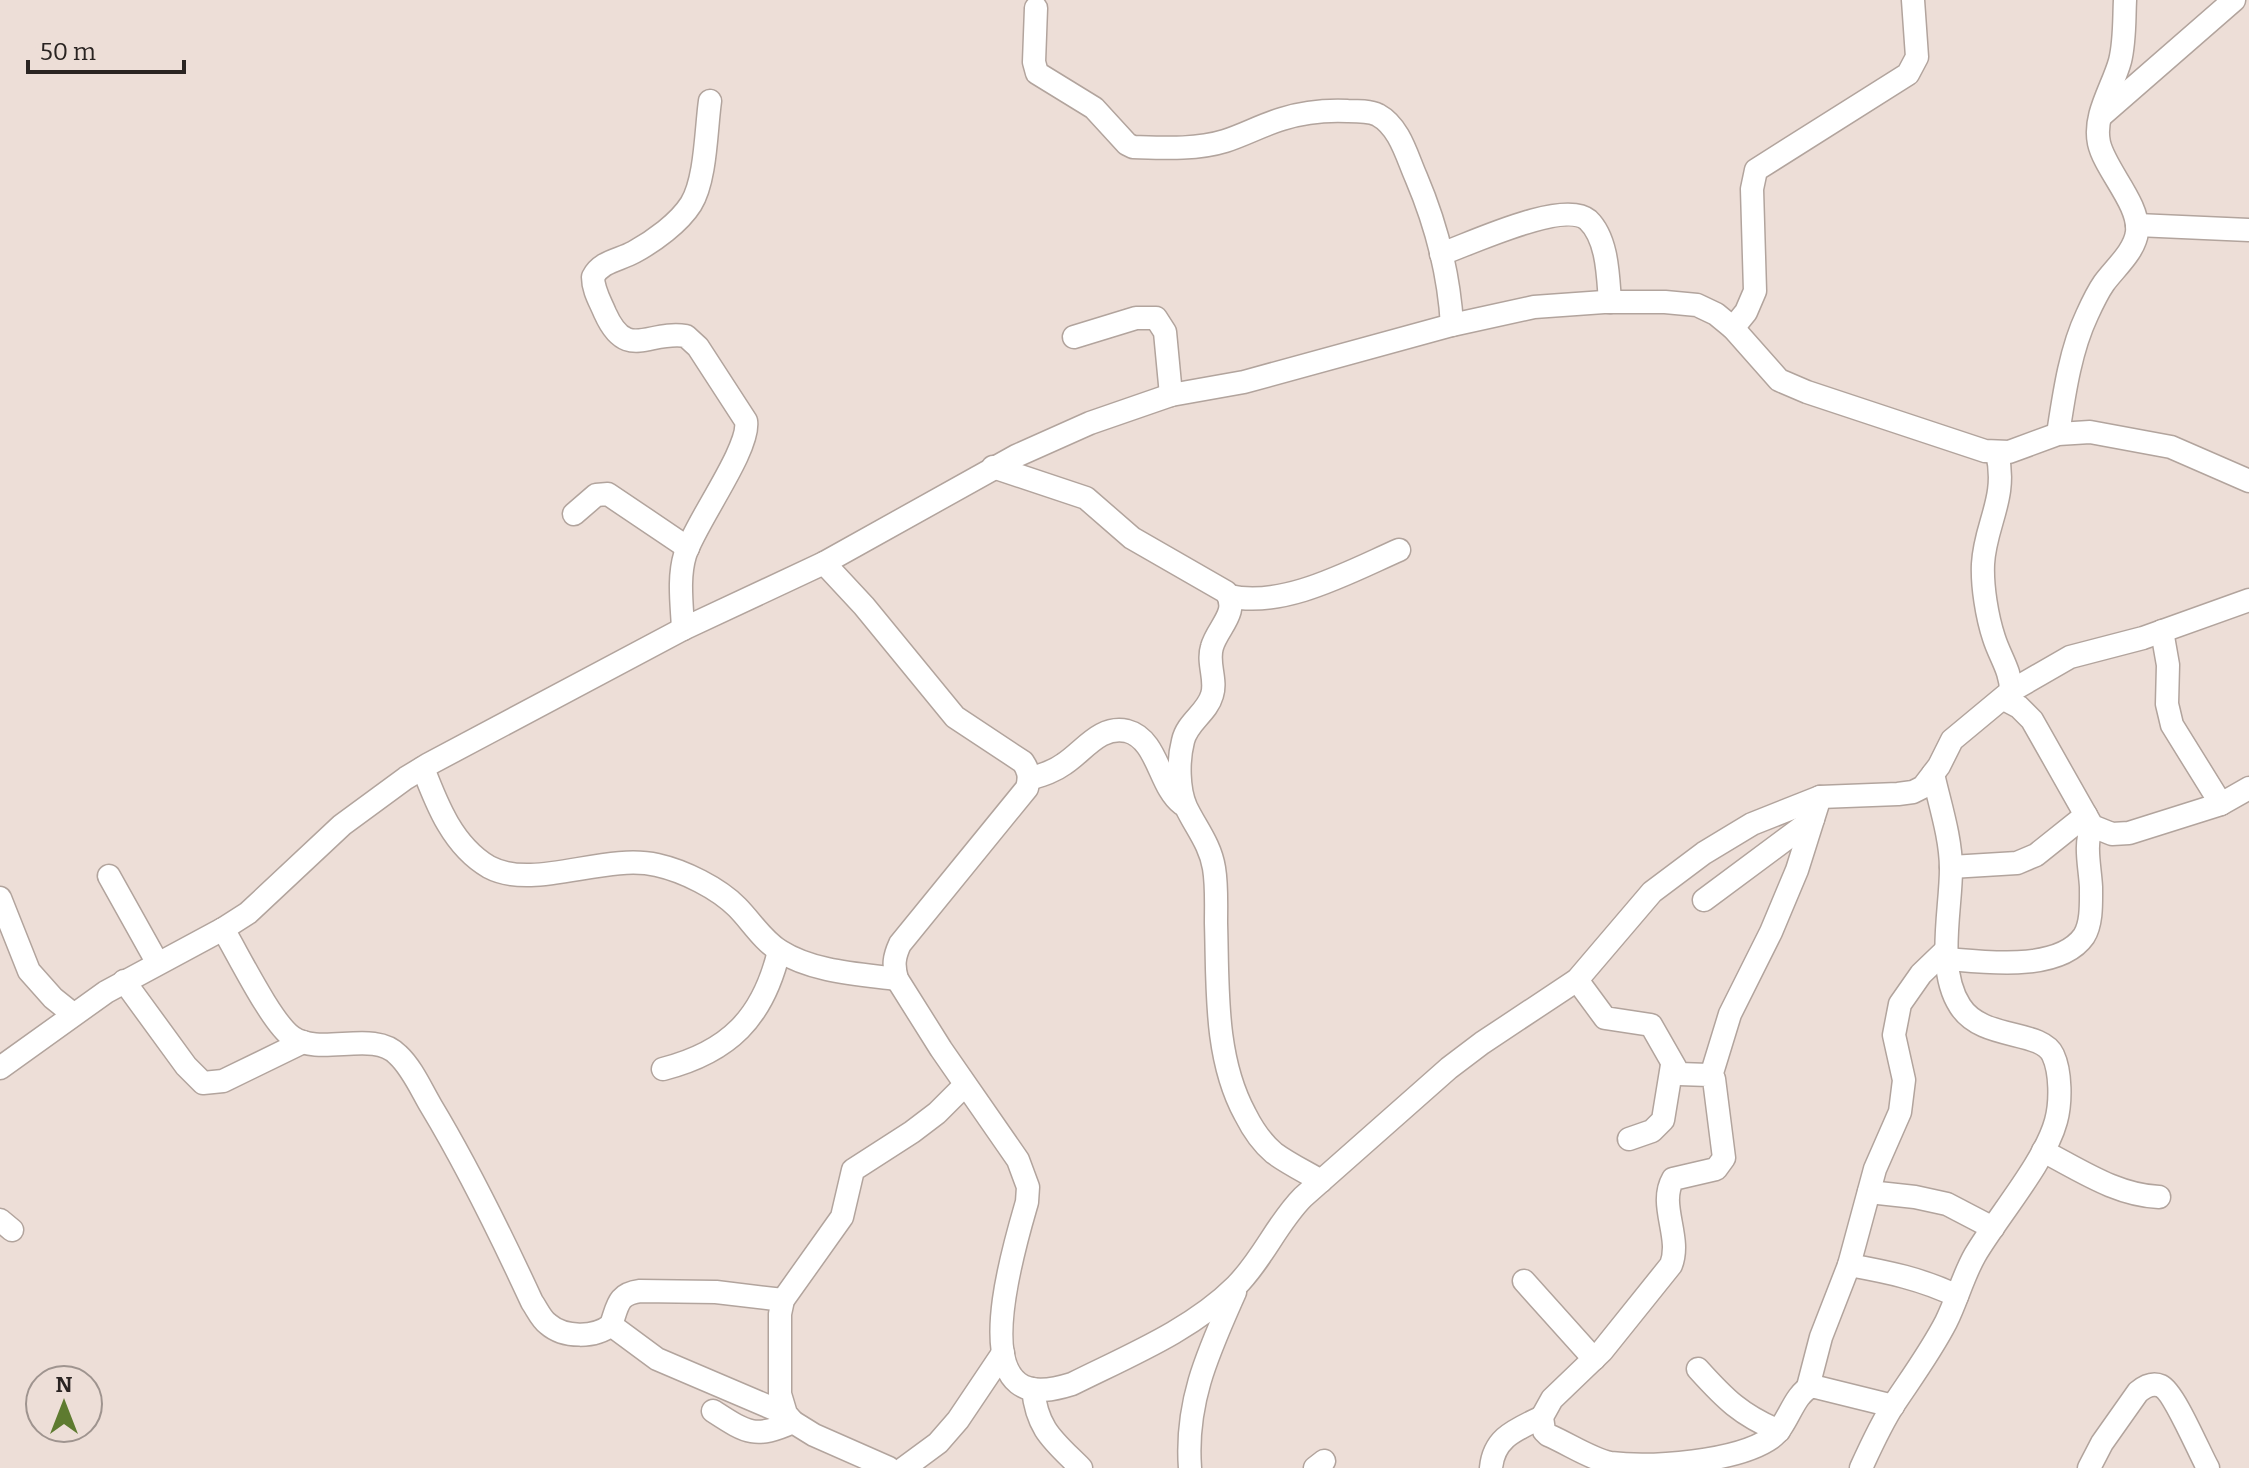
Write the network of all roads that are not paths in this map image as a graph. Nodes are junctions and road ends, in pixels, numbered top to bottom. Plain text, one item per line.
1 (1913, 0) edge
2 (2125, 0) edge
3 (2234, 0) edge
4 (1036, 8) dead end
5 (710, 101) dead end
6 (2099, 119) junction
7 (2137, 225) junction
8 (2249, 230) edge
9 (1441, 254) junction
10 (1610, 302) junction
11 (1452, 325) junction
12 (1733, 328) junction
13 (1074, 337) dead end
14 (1171, 395) junction
15 (2058, 434) junction
16 (1997, 453) junction
17 (993, 467) junction
18 (2249, 481) edge
19 (574, 514) dead end
20 (688, 548) junction
21 (1399, 550) dead end
22 (824, 563) junction
23 (1229, 596) junction
24 (2249, 600) edge
25 (683, 629) junction
26 (2162, 631) junction
27 (2008, 695) junction
28 (423, 768) junction
29 (1933, 774) junction
30 (1029, 779) junction
31 (2249, 788) edge
32 (1820, 797) junction
33 (2221, 804) junction
34 (1186, 807) junction
35 (1813, 819) junction
36 (2089, 821) junction
37 (1951, 867) junction
38 (109, 876) dead end
39 (0, 898) edge
40 (1704, 900) dead end
41 (223, 929) junction
42 (779, 951) junction
43 (1947, 955) junction
44 (157, 962) junction
45 (897, 979) junction
46 (1577, 980) junction
47 (124, 981) junction
48 (73, 1014) junction
49 (303, 1042) junction
50 (1672, 1065) junction
51 (0, 1068) edge
52 (663, 1069) dead end
53 (1711, 1076) junction
54 (965, 1085) junction
55 (1629, 1139) dead end
56 (2043, 1151) junction
57 (1321, 1181) junction
58 (1869, 1192) junction
59 (2159, 1197) dead end
60 (1993, 1228) junction
61 (1849, 1265) junction
62 (1524, 1281) dead end
63 (1239, 1283) junction
64 (1957, 1296) junction
65 (783, 1300) junction
66 (611, 1325) junction
67 (1003, 1353) junction
68 (1594, 1359) junction
69 (1698, 1369) dead end
70 (1808, 1387) junction
71 (1033, 1389) junction
72 (1893, 1406) junction
73 (713, 1411) dead end
74 (1542, 1417) junction
75 (789, 1418) junction
76 (1779, 1431) junction
77 (1635, 1467) edge
78 (889, 1468) edge
79 (904, 1468) edge
80 (1081, 1468) edge
81 (1190, 1468) edge
82 (1491, 1468) edge
83 (1861, 1468) edge
84 (2089, 1468) edge
85 (2208, 1468) edge

1 - 12 street
2 - 6 street
3 - 6 street
4 - 9 street
5 - 20 street
6 - 7 street
7 - 8 street
7 - 15 street
9 - 10 street
9 - 11 street
10 - 11 street
10 - 12 street
11 - 14 street
12 - 16 street
13 - 14 street
14 - 17 street
15 - 16 street
15 - 18 street
16 - 27 street
17 - 22 street
17 - 23 street
19 - 20 street
20 - 25 street
21 - 23 street
22 - 25 street
22 - 30 street
23 - 34 street
24 - 26 street
25 - 28 street
26 - 27 street
26 - 33 street
27 - 29 street
27 - 36 street
28 - 41 street
28 - 42 street
29 - 32 street
29 - 37 street
30 - 34 street
30 - 45 street
31 - 33 street
32 - 35 street
32 - 46 street
33 - 36 street
34 - 57 street
35 - 40 street
35 - 53 street
36 - 37 street
36 - 43 street
37 - 43 street
38 - 44 street
39 - 48 street
41 - 44 street
41 - 49 street
42 - 45 street
42 - 52 street
43 - 56 street
43 - 58 street
44 - 47 street
45 - 54 street
46 - 50 street
46 - 57 street
47 - 48 street
47 - 49 street
48 - 51 street
49 - 66 street
50 - 53 street
50 - 55 street
53 - 68 street
54 - 65 street
54 - 67 street
56 - 59 street
56 - 60 street
57 - 63 street
58 - 60 street
58 - 61 street
60 - 64 street
61 - 64 street
61 - 70 street
62 - 68 street
63 - 71 street
63 - 81 street
64 - 72 street
65 - 66 street
65 - 75 street
66 - 75 street
67 - 71 street
67 - 79 street
68 - 74 street
69 - 76 street
70 - 72 street
70 - 76 street
71 - 80 street
72 - 83 street
73 - 75 street
74 - 77 street
74 - 82 street
75 - 78 street
76 - 77 street
84 - 85 street

